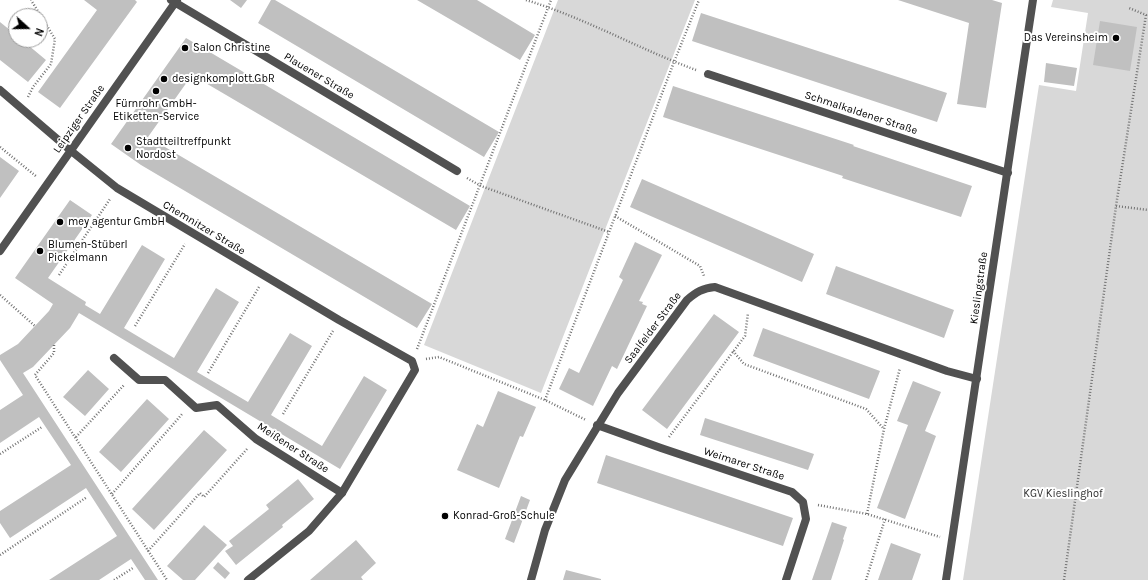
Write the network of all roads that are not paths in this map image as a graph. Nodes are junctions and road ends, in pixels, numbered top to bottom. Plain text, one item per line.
1 (1033, 0) edge
2 (174, 1) edge
3 (708, 74) road end
4 (0, 90) edge
5 (70, 150) junction
6 (457, 171) dead end
7 (1008, 173) junction
8 (0, 252) edge
9 (114, 358) dead end
10 (977, 379) junction
11 (597, 425) junction
12 (342, 492) junction
13 (248, 580) edge
14 (531, 580) edge
15 (786, 580) edge
16 (946, 580) edge

1 - 7 street, Kieslingstraße
2 - 5 street, Leipziger Straße
2 - 6 street, Plauener Straße
3 - 7 street, Schmalkaldener Straße
4 - 5 street, Chemnitzer Straße
5 - 8 street, Leipziger Straße
5 - 12 street, Chemnitzer Straße
7 - 10 street, Kieslingstraße
9 - 12 street, Meißener Straße
10 - 11 street, Saalfelder Straße
10 - 16 street, Kieslingstraße
11 - 14 street, Saalfelder Straße
11 - 15 street, Weimarer Straße
12 - 13 street

